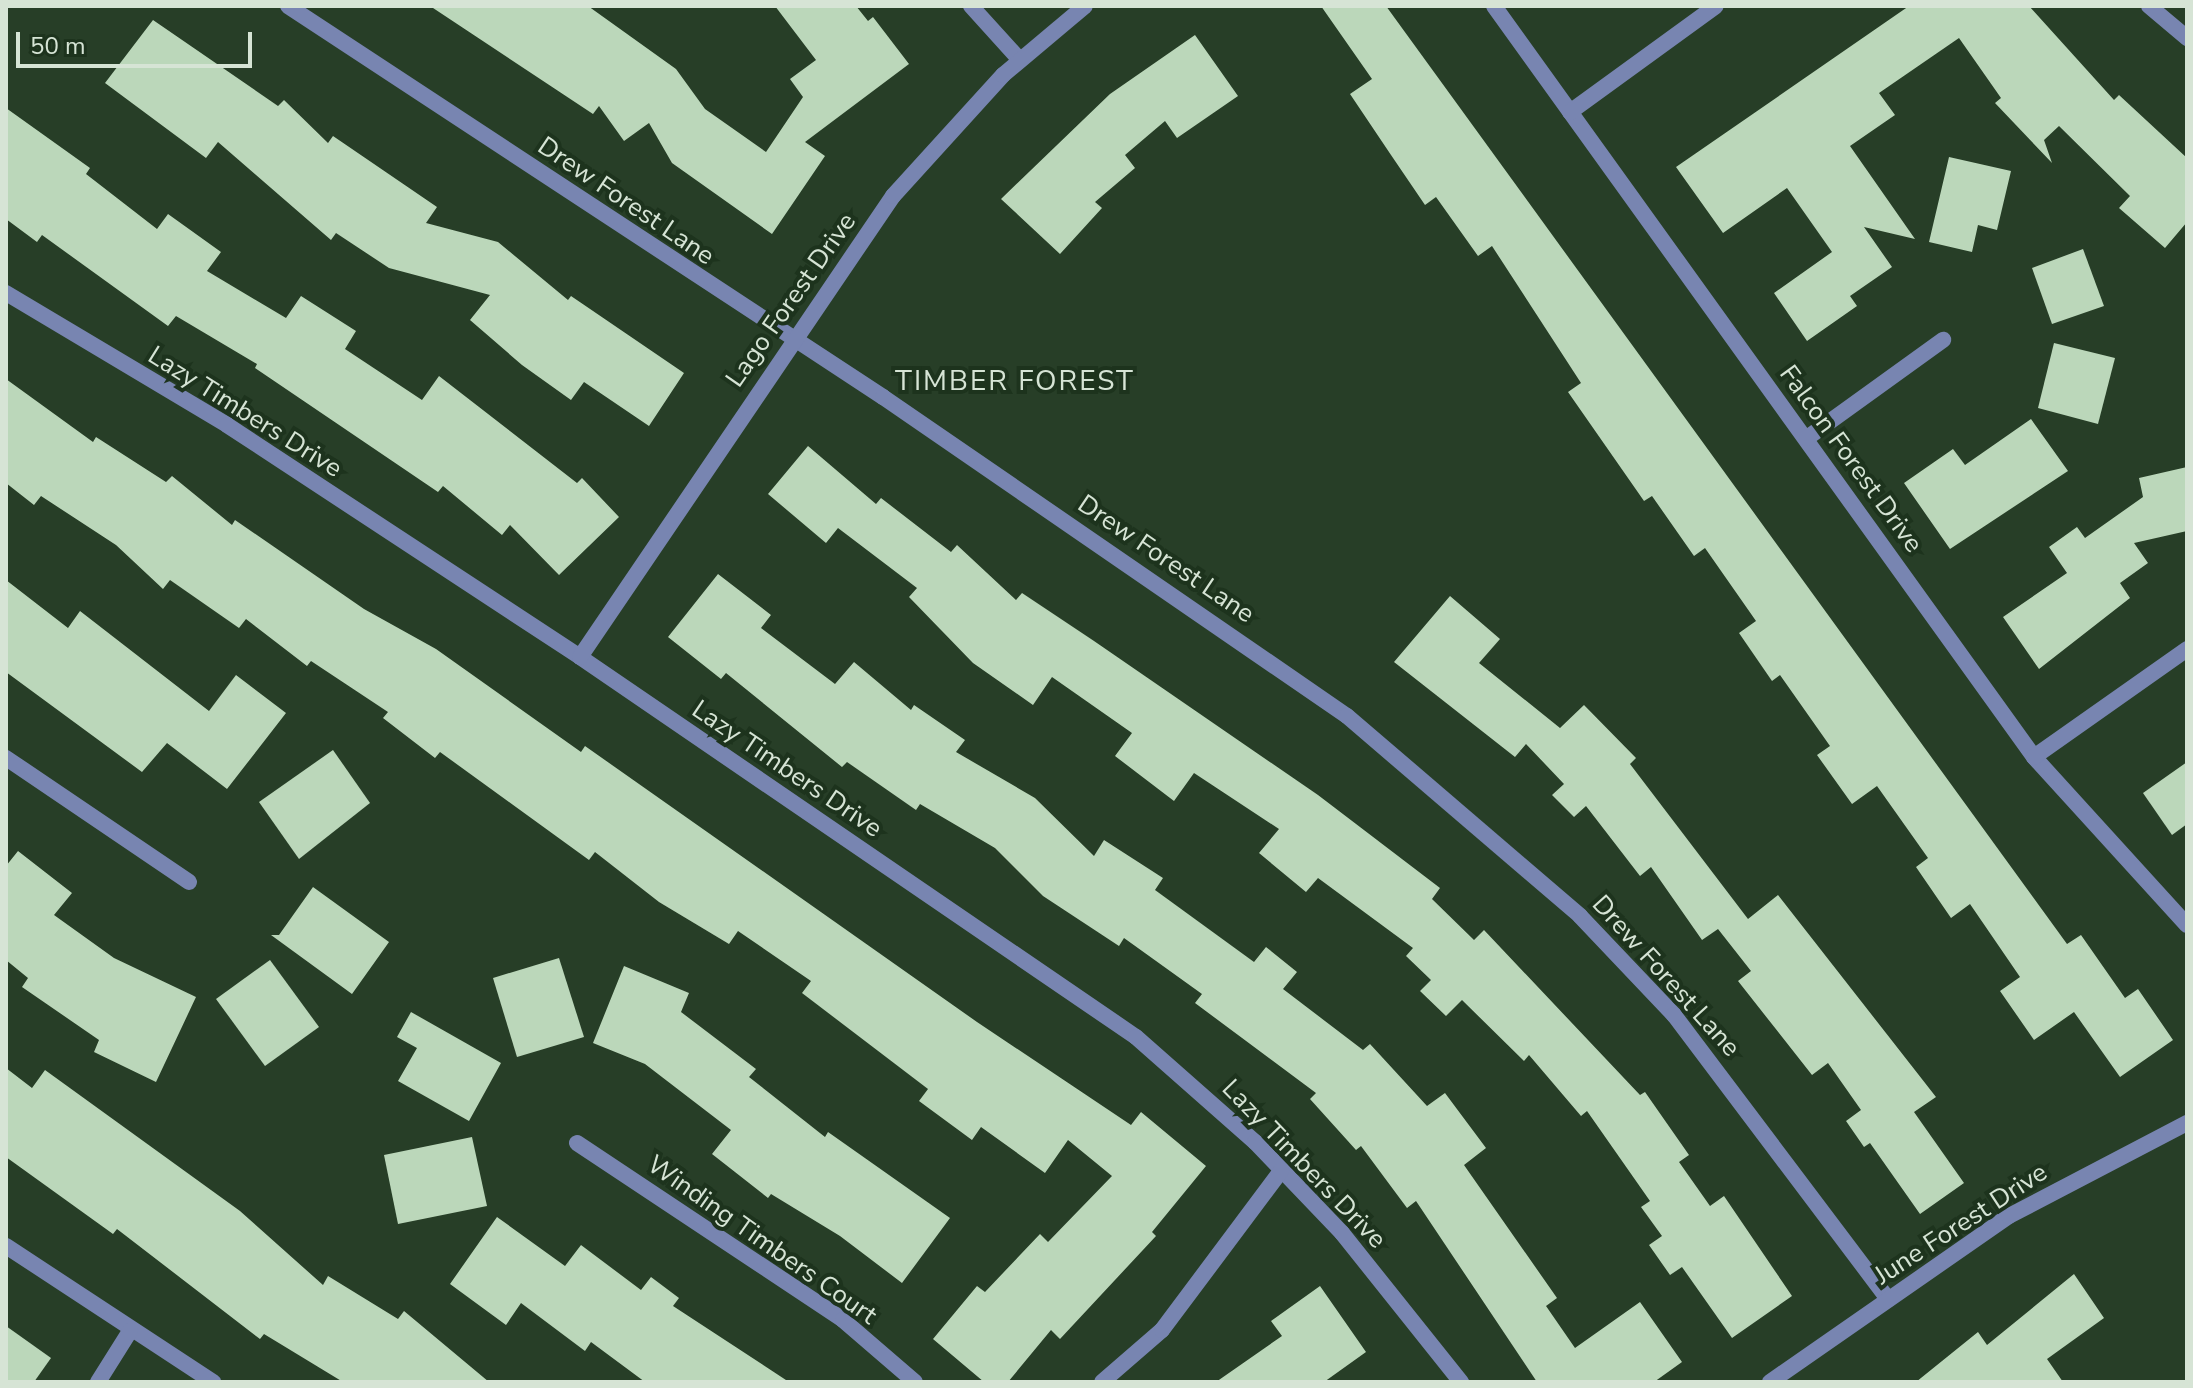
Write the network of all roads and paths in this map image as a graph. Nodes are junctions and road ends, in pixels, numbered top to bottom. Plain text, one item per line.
1 (288, 6) edge
2 (971, 6) edge
3 (1085, 6) edge
4 (1494, 6) edge
5 (1716, 6) edge
6 (2149, 6) edge
7 (2187, 38) edge
8 (1020, 60) junction
9 (1570, 112) junction
10 (6, 293) edge
11 (791, 340) junction
12 (1943, 340) dead end
13 (1807, 438) junction
14 (2187, 649) edge
15 (580, 657) junction
16 (2034, 757) junction
17 (6, 758) edge
18 (189, 882) dead end
19 (2187, 925) edge
20 (2187, 1123) edge
21 (577, 1143) dead end
22 (1281, 1171) junction
23 (6, 1246) edge
24 (1888, 1299) junction
25 (130, 1331) junction
26 (98, 1382) edge
27 (213, 1382) edge
28 (915, 1382) edge
29 (1102, 1382) edge
30 (1461, 1382) edge
31 (1770, 1382) edge

1 - 11 street, Drew Forest Lane
2 - 8 street
3 - 8 street, Lago Forest Drive
4 - 9 street, Falcon Forest Drive
5 - 9 street
6 - 7 street
8 - 11 street, Lago Forest Drive
9 - 13 street, Falcon Forest Drive
10 - 15 street, Lazy Timbers Drive
11 - 15 street, Lago Forest Drive
11 - 24 street, Drew Forest Lane
12 - 13 street
13 - 16 street, Falcon Forest Drive
14 - 16 street
15 - 22 street, Lazy Timbers Drive
16 - 19 street, Falcon Forest Drive
17 - 18 street
20 - 24 street, June Forest Drive
21 - 28 street, Winding Timbers Court
22 - 29 street
22 - 30 street, Lazy Timbers Drive
23 - 25 street
24 - 31 street, June Forest Drive
25 - 26 street
25 - 27 street

